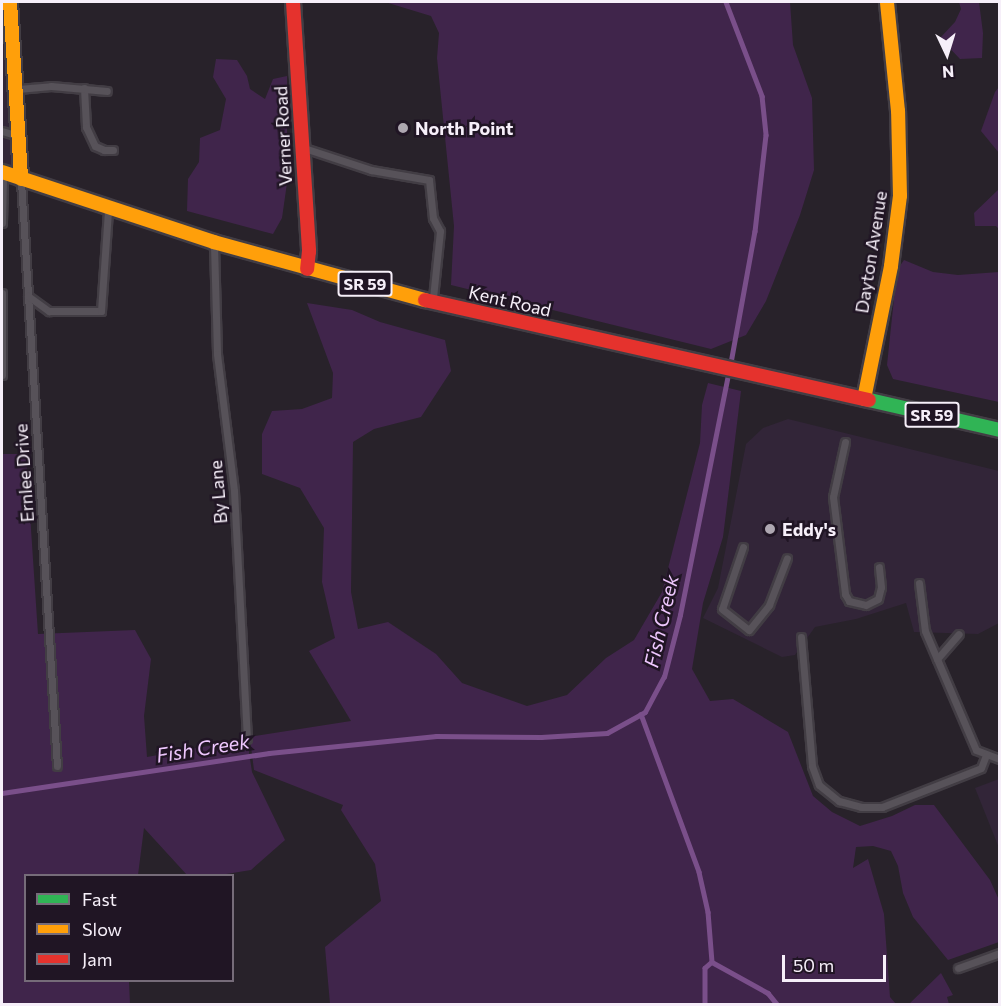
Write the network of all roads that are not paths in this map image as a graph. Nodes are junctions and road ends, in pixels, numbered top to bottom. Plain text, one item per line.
1 (10, 2) edge
2 (293, 2) edge
3 (887, 2) edge
4 (84, 88) junction
5 (15, 90) junction
6 (108, 91) dead end
7 (2, 131) edge
8 (18, 136) junction
9 (302, 147) junction
10 (113, 150) dead end
11 (2, 172) edge
12 (21, 179) junction
13 (108, 207) junction
14 (2, 223) edge
15 (214, 242) junction
16 (307, 268) junction
17 (2, 293) edge
18 (28, 296) junction
19 (433, 301) junction
20 (2, 313) edge
21 (2, 375) edge
22 (864, 399) junction
23 (999, 430) edge
24 (845, 442) dead end
25 (743, 547) dead end
26 (787, 558) dead end
27 (879, 567) dead end
28 (919, 582) dead end
29 (959, 634) dead end
30 (801, 637) dead end
31 (938, 658) junction
32 (247, 739) dead end
33 (986, 755) junction
34 (999, 759) edge
35 (57, 766) dead end
36 (999, 953) edge
37 (958, 968) dead end

1 - 5 main road
2 - 9 main road, Verner Road
3 - 22 main road, Dayton Avenue
4 - 5 lane
4 - 6 lane
4 - 10 lane
5 - 8 main road
7 - 8 lane
8 - 12 main road
9 - 16 main road, Verner Road
9 - 19 lane
11 - 12 main road, SR 59
11 - 14 lane
12 - 13 main road, Kent Road / SR 59
12 - 18 lane, Ernlee Drive
13 - 15 main road, Kent Road / SR 59
13 - 18 lane
15 - 16 main road, Kent Road / SR 59
15 - 32 lane, By Lane
16 - 19 main road, Kent Road / SR 59
17 - 20 lane
18 - 35 lane, Ernlee Drive
19 - 22 main road, Kent Road / SR 59
20 - 21 lane
22 - 23 main road, Kent Road / SR 59
24 - 27 lane
25 - 26 lane
28 - 31 lane
29 - 31 lane
30 - 33 lane
31 - 33 lane
33 - 34 lane
36 - 37 lane

